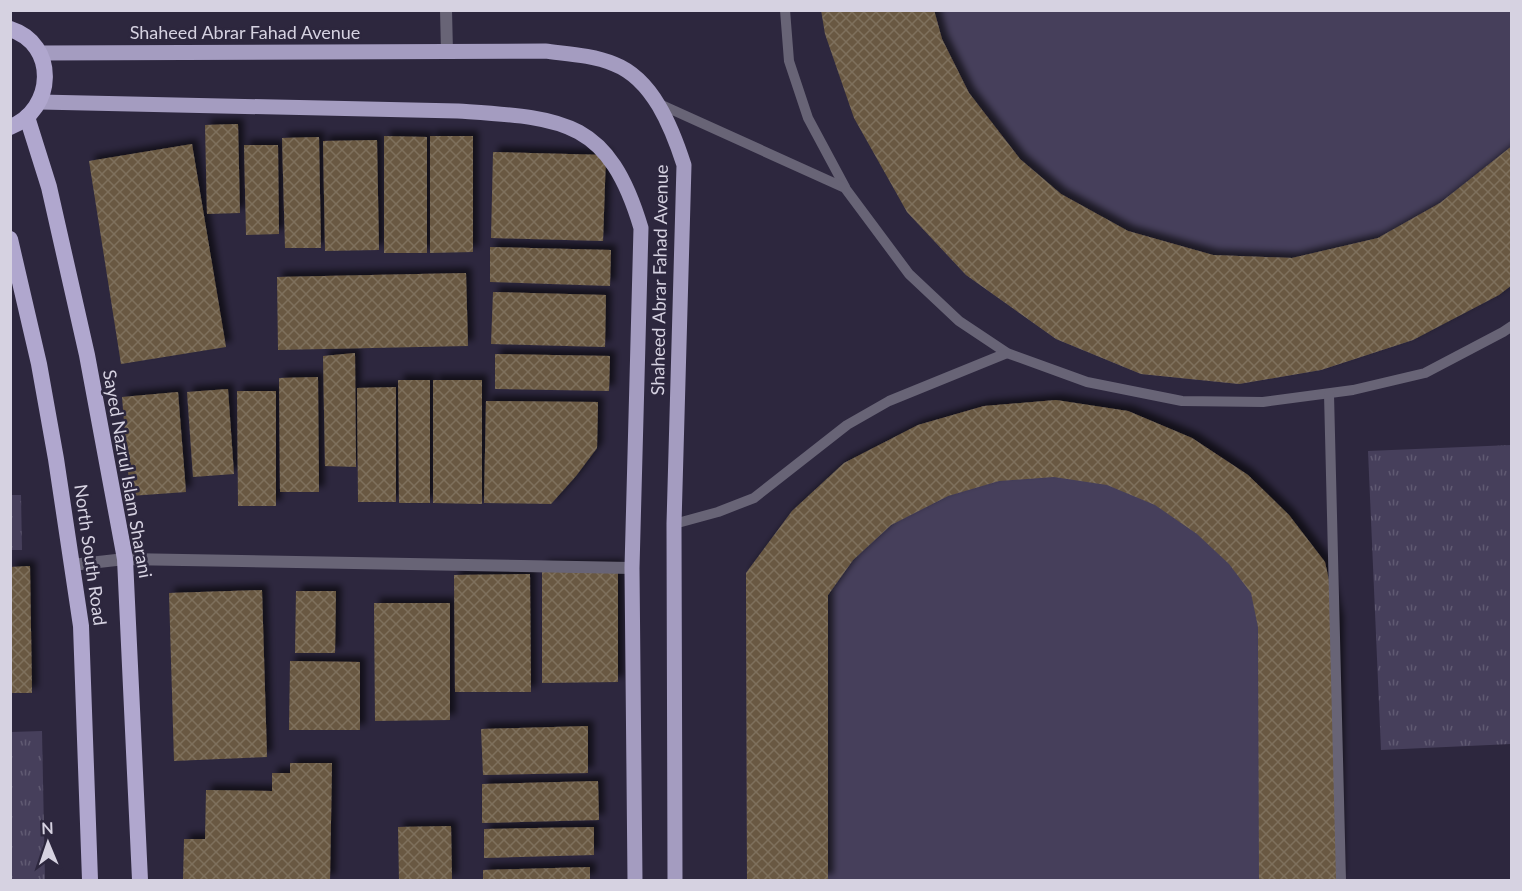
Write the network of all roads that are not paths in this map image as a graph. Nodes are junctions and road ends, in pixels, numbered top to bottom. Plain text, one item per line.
1 (446, 10) edge
2 (785, 10) edge
3 (10, 29) edge
4 (447, 52) junction
5 (40, 53) junction
6 (655, 101) junction
7 (40, 102) junction
8 (27, 117) junction
9 (10, 127) edge
10 (845, 188) junction
11 (10, 239) edge
12 (1512, 326) edge
13 (1007, 353) junction
14 (1329, 394) junction
15 (674, 524) junction
16 (125, 559) junction
17 (72, 565) junction
18 (632, 568) junction
19 (90, 880) edge
20 (140, 880) edge
21 (635, 880) edge
22 (675, 880) edge
23 (1341, 880) edge

1 - 4 street
2 - 10 lane
3 - 5 highway
4 - 5 main road, Shaheed Abrar Fahad Avenue
4 - 6 main road, Shaheed Abrar Fahad Avenue
5 - 7 highway
6 - 10 lane
6 - 15 main road, Shaheed Abrar Fahad Avenue
7 - 8 highway
7 - 18 main road, Shaheed Abrar Fahad Avenue
8 - 9 highway
8 - 16 highway, Sayed Nazrul Islam Sharani
10 - 13 lane
11 - 17 highway, North South Road
12 - 14 lane
13 - 14 lane
13 - 15 lane
14 - 23 lane
15 - 22 main road, Shaheed Abrar Fahad Avenue
16 - 17 street
16 - 18 street
16 - 20 highway, Sayed Nazrul Islam Sharani
17 - 19 highway, North South Road
18 - 21 main road, Shaheed Abrar Fahad Avenue

